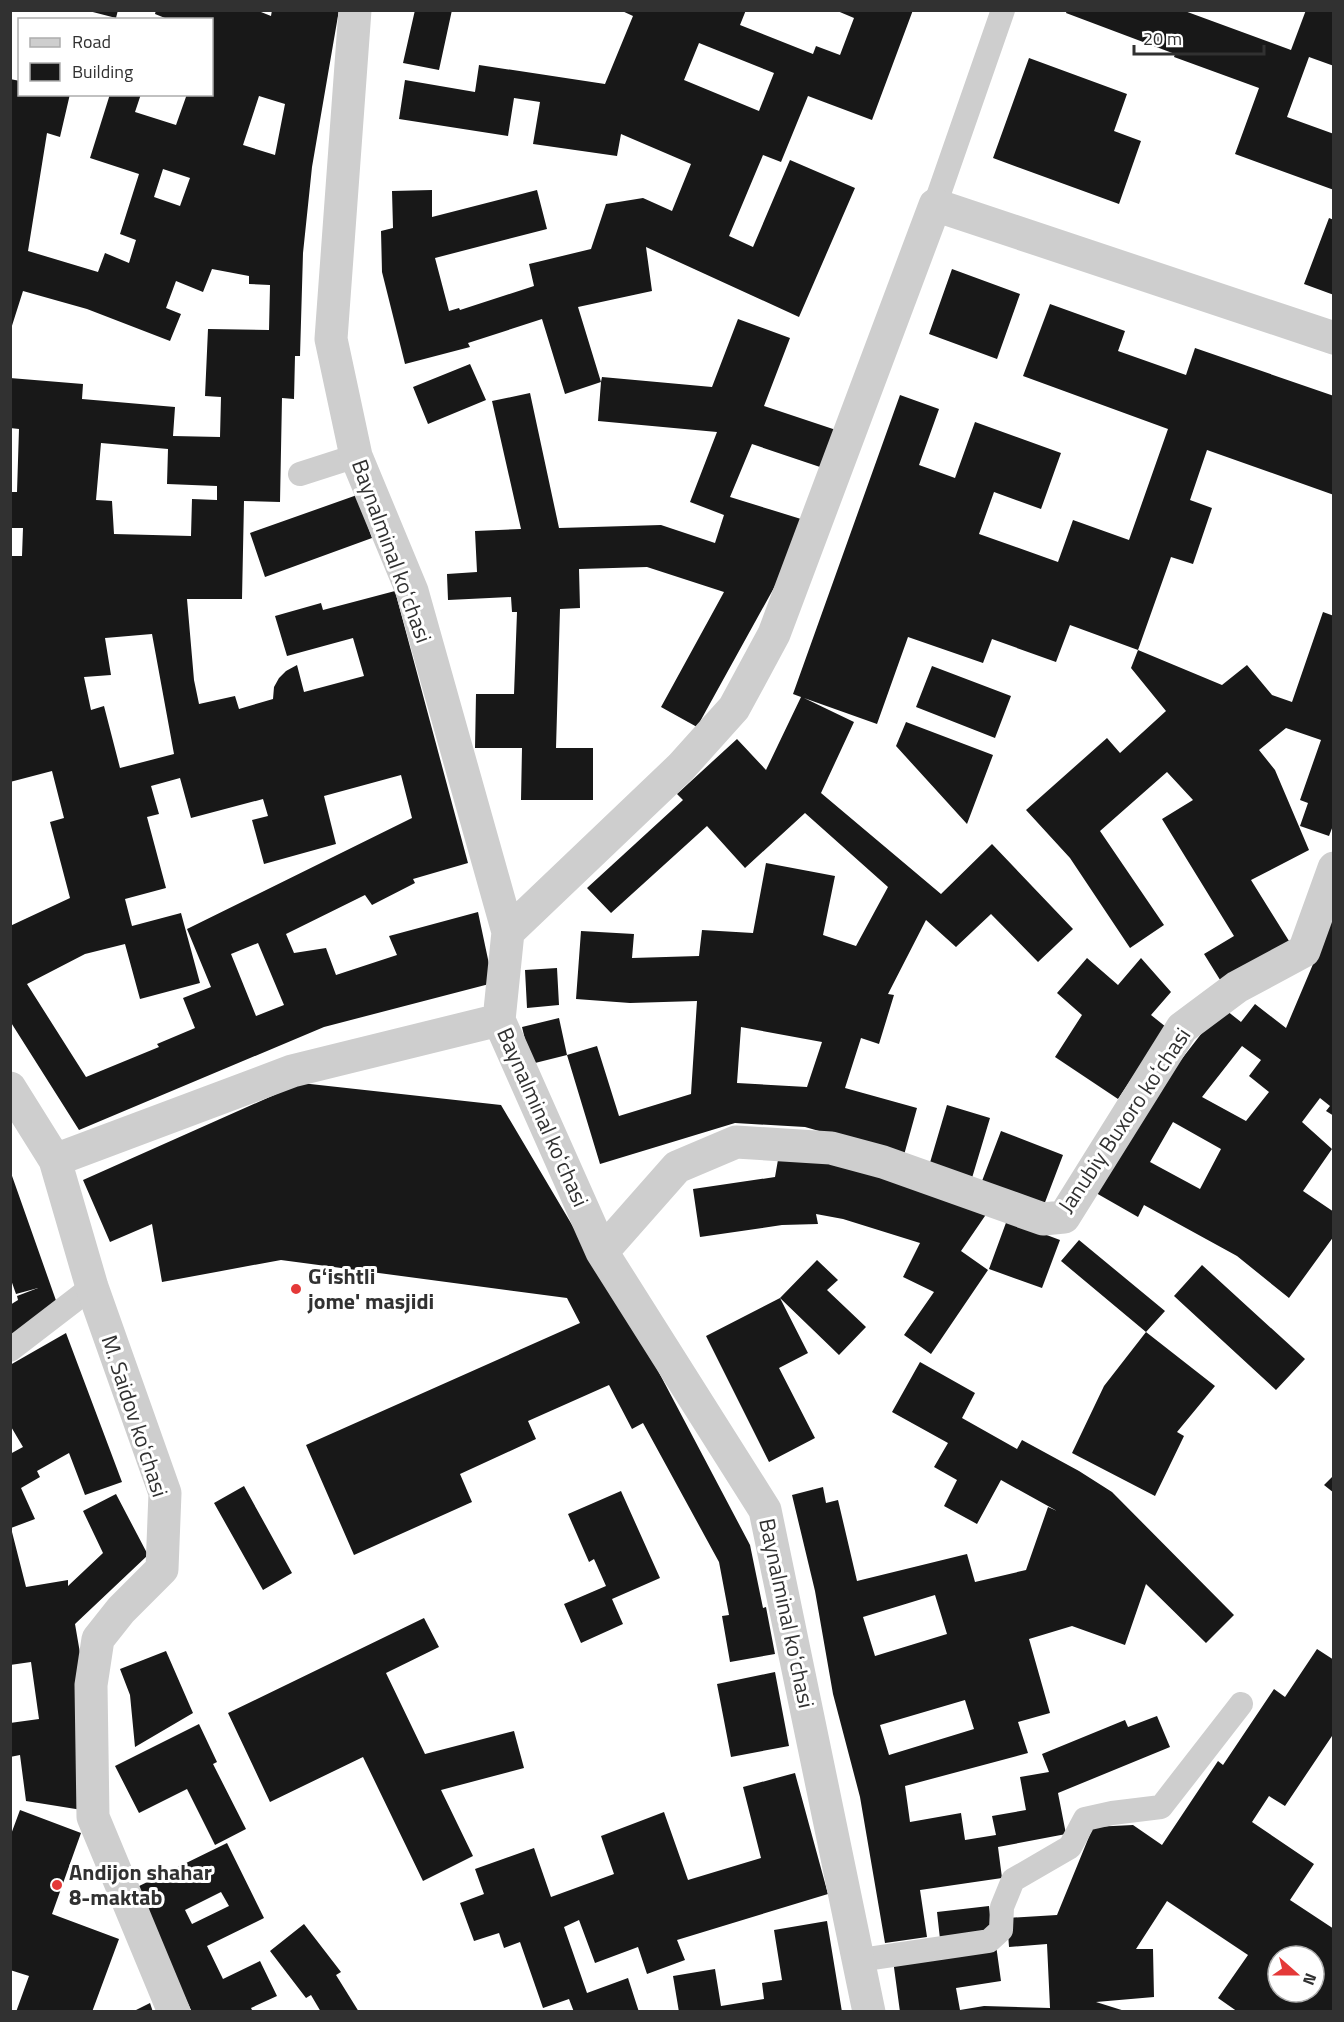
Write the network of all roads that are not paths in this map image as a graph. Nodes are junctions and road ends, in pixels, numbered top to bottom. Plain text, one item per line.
1 (355, 10) edge
2 (1003, 10) edge
3 (935, 205) junction
4 (1334, 338) edge
5 (356, 456) junction
6 (300, 474) dead end
7 (1334, 868) edge
8 (508, 932) junction
9 (499, 1020) junction
10 (10, 1089) edge
11 (55, 1160) junction
12 (602, 1252) junction
13 (92, 1287) junction
14 (10, 1350) edge
15 (1241, 1704) dead end
16 (860, 1960) junction
17 (174, 2012) edge
18 (869, 2012) edge

1 - 5 street, Baynalminal koʻchasi
2 - 3 lane
3 - 4 street
3 - 8 street
5 - 6 lane
5 - 8 street, Baynalminal koʻchasi
7 - 12 street, Janubiy Buxoro koʻchasi
8 - 9 street, Baynalminal koʻchasi
9 - 11 street
9 - 12 street, Baynalminal koʻchasi
10 - 11 street, M. Saidov koʻchasi
11 - 13 street, M. Saidov koʻchasi
12 - 16 street, Baynalminal koʻchasi
13 - 14 lane
13 - 17 street, M. Saidov koʻchasi
15 - 16 lane
16 - 18 street, Baynalminal koʻchasi

